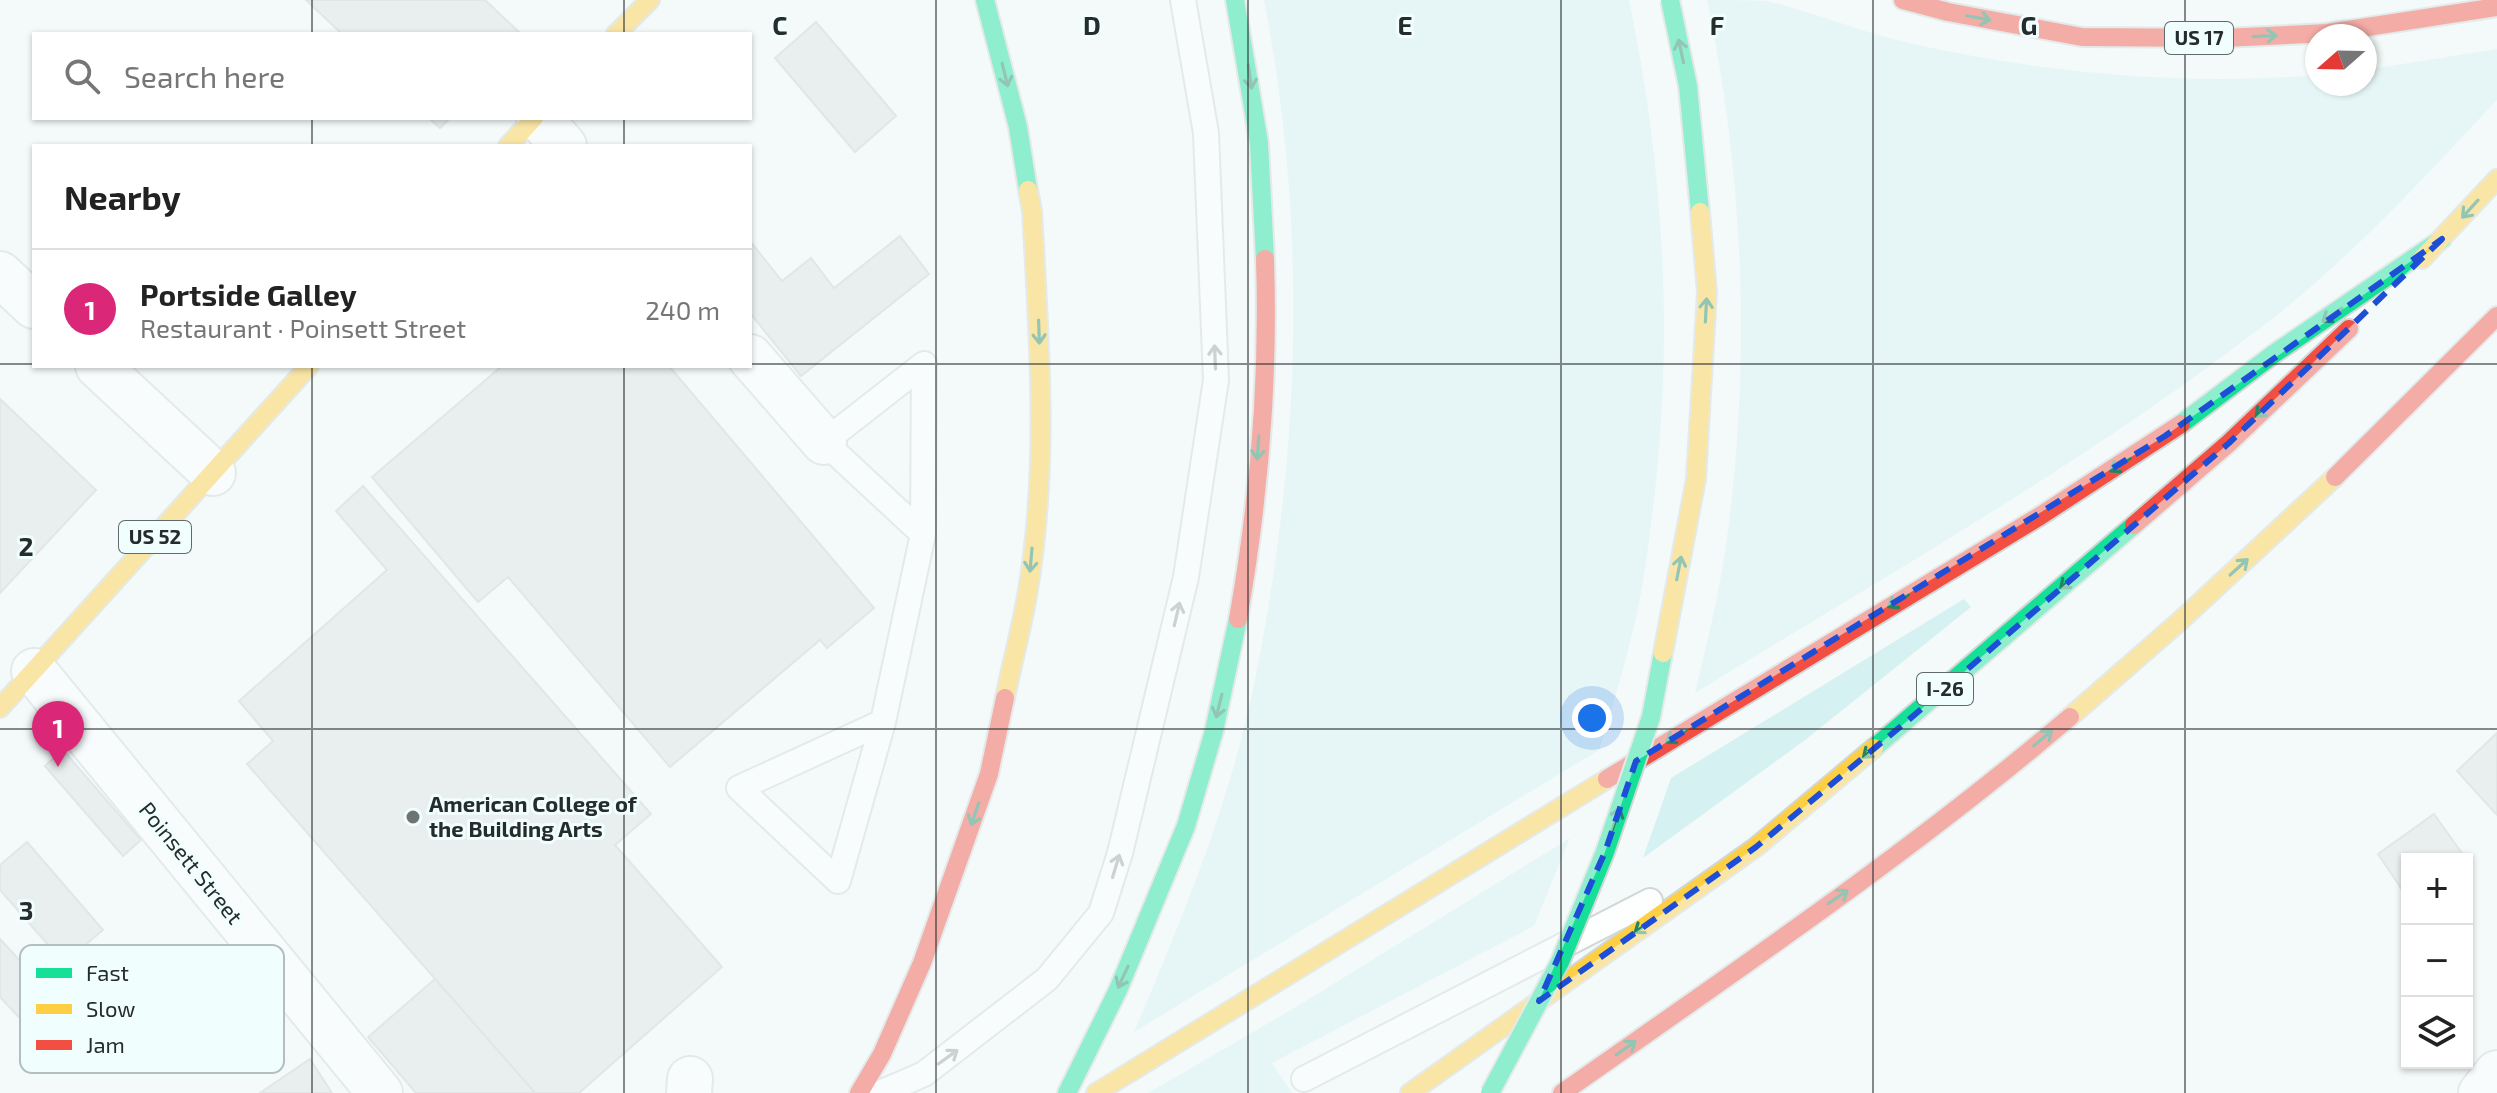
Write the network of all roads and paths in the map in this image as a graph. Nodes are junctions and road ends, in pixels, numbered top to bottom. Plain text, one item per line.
1 (650, 0) edge
2 (985, 0) edge
3 (1183, 0) edge
4 (1235, 0) edge
5 (1670, 0) edge
6 (1903, 0) edge
7 (2497, 7) edge
8 (618, 32) edge
9 (534, 120) edge
10 (538, 120) edge
11 (510, 144) edge
12 (562, 144) edge
13 (2497, 179) edge
14 (2442, 239) junction
15 (0, 274) edge
16 (32, 304) edge
17 (2497, 316) edge
18 (752, 359) edge
19 (100, 368) edge
20 (307, 368) edge
21 (824, 442) junction
22 (213, 473) junction
23 (923, 534) junction
24 (34, 671) junction
25 (0, 708) edge
26 (883, 722) junction
27 (1756, 847) junction
28 (259, 945) edge
29 (284, 976) edge
30 (2497, 1073) edge
31 (1304, 1079) dead end
32 (380, 1093) edge
33 (859, 1093) edge
34 (880, 1093) edge
35 (1067, 1093) edge
36 (1096, 1093) edge
37 (1410, 1093) edge
38 (1490, 1093) edge
39 (1562, 1093) edge
40 (2481, 1093) edge

1 - 8 main road
2 -> 33 main road
34 -> 3 lane
4 -> 35 main road
38 -> 5 main road, bridge
6 -> 7 main road, US 17
9 - 11 main road
10 - 12 street
13 -> 14 main road, I-26
14 -> 27 main road, I-26
14 -> 36 main road
15 - 16 street
39 -> 17 main road
18 - 21 street
19 - 22 street
20 - 22 main road, US 52
21 - 23 lane
21 - 23 lane
22 - 24 main road, US 52
23 - 26 lane
24 - 25 main road, US 52
24 - 28 street, Poinsett Street
26 - 26 lane
27 - 31 lane
27 -> 37 main road, I-26, bridge
29 - 32 street, Poinsett Street
30 - 40 street

